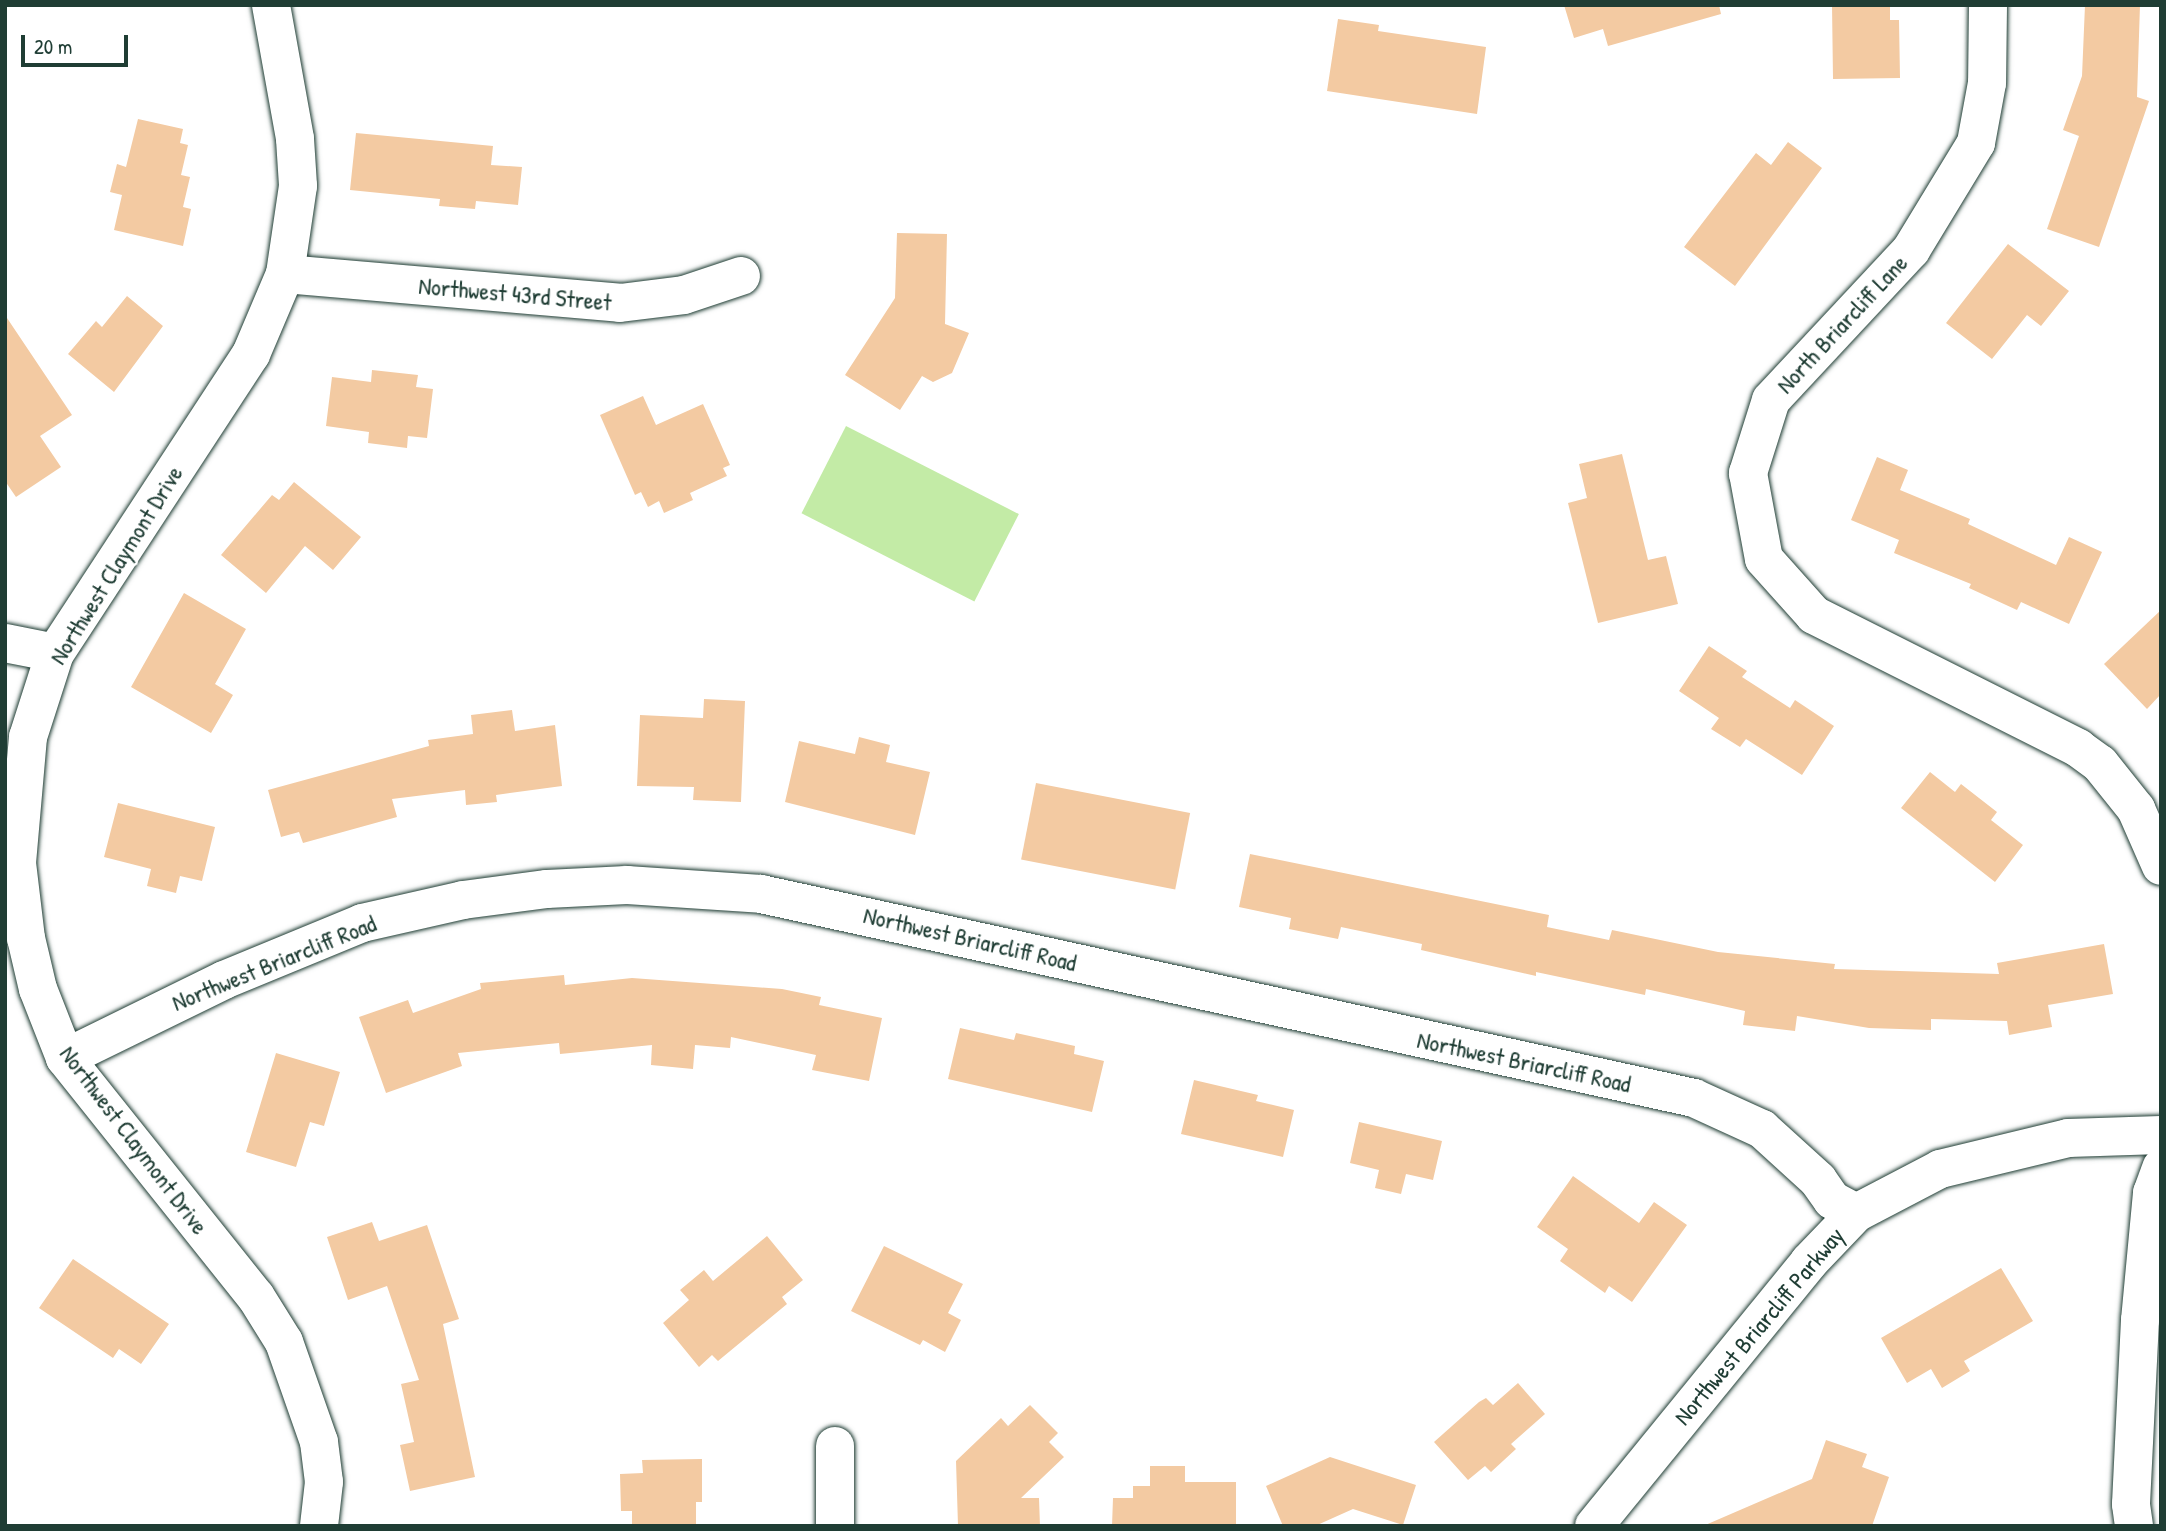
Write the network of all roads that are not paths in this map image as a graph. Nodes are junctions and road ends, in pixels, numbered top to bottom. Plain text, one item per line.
1 (271, 5) edge
2 (1988, 5) edge
3 (285, 274) junction
4 (741, 276) dead end
5 (5, 643) edge
6 (55, 653) junction
7 (2161, 866) edge
8 (65, 1058) junction
9 (2161, 1135) edge
10 (2161, 1168) edge
11 (1856, 1213) junction
12 (835, 1446) dead end
13 (319, 1526) edge
14 (835, 1526) edge
15 (1594, 1526) edge
16 (2134, 1526) edge

1 - 3 street, Northwest Claymont Drive
2 - 7 street, North Briarcliff Lane
3 - 4 street, Northwest 43rd Street
3 - 6 street, Northwest Claymont Drive
5 - 6 street
6 - 8 street, Northwest Claymont Drive
8 - 11 street, Northwest Briarcliff Road
8 - 13 street, Northwest Claymont Drive
9 - 11 street, Northwest Briarcliff Parkway
10 - 16 street
11 - 15 street, Northwest Briarcliff Parkway
12 - 14 street

